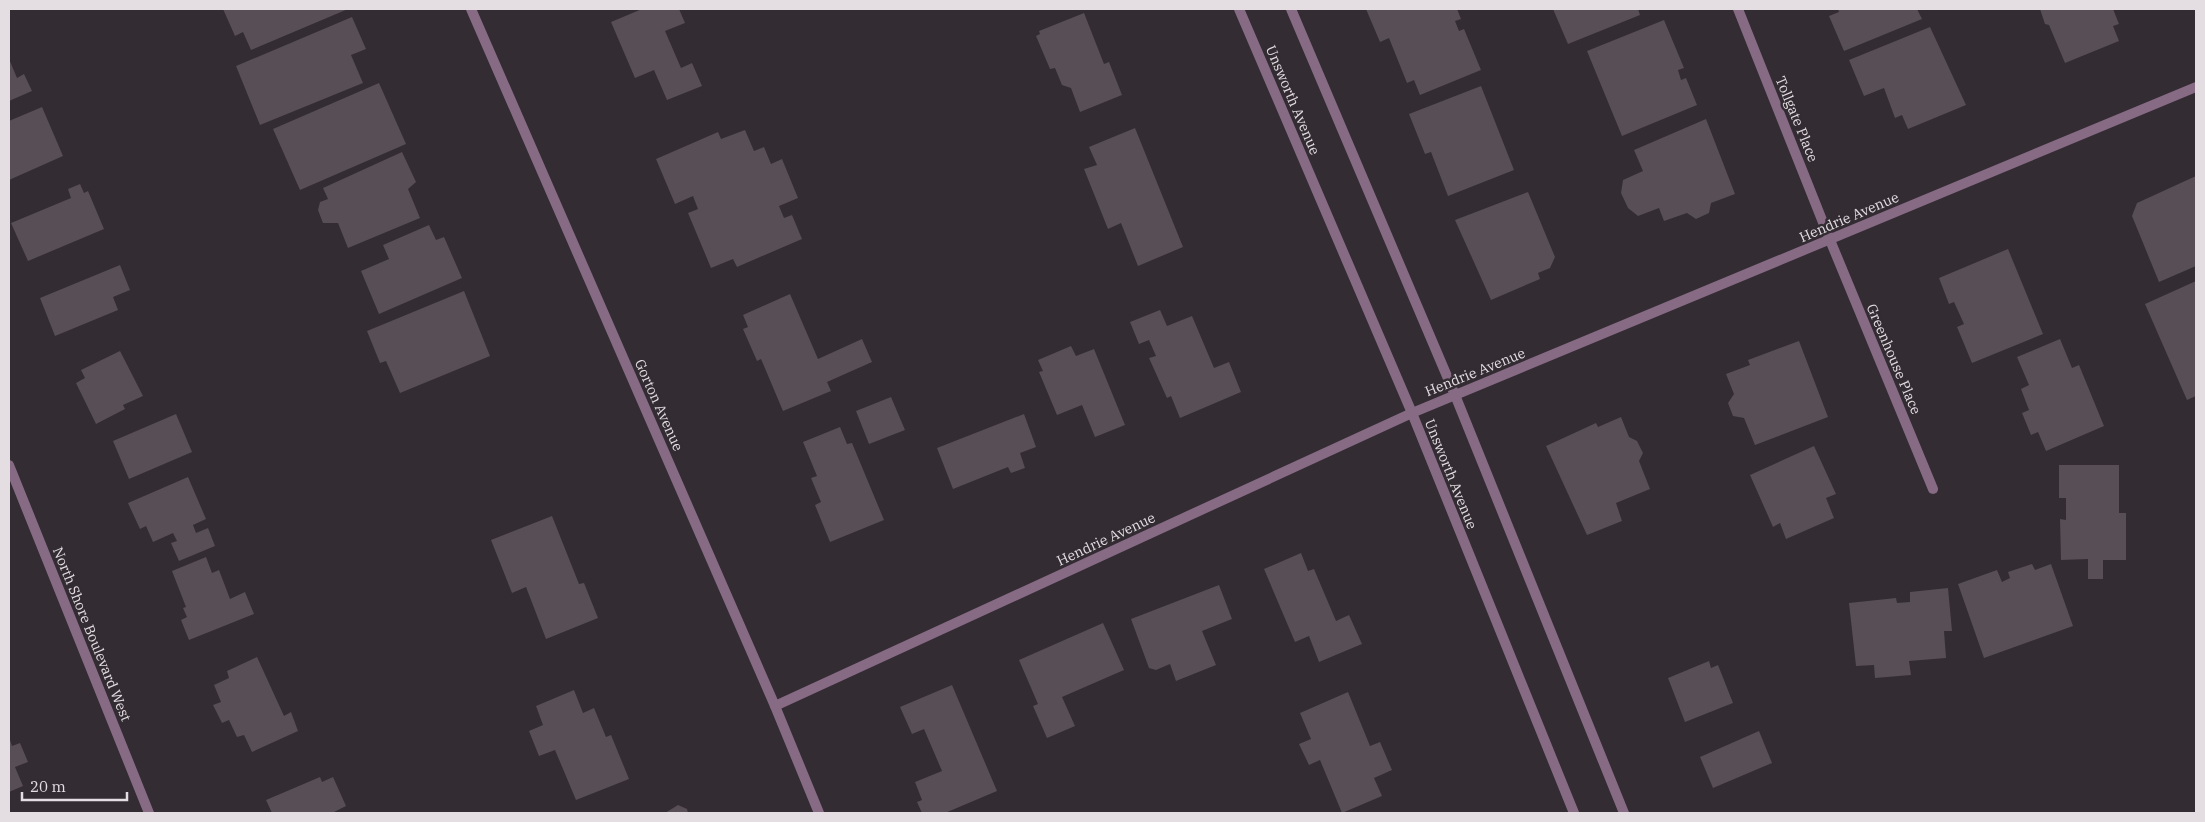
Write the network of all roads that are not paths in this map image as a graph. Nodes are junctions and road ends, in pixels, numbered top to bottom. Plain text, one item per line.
1 (471, 9) edge
2 (1239, 9) edge
3 (1291, 9) edge
4 (1738, 9) edge
5 (2196, 87) edge
6 (1830, 240) junction
7 (1455, 395) junction
8 (1412, 413) junction
9 (9, 465) edge
10 (1933, 489) dead end
11 (775, 706) junction
12 (149, 813) edge
13 (819, 813) edge
14 (1574, 813) edge
15 (1624, 813) edge

1 - 11 street, Gorton Avenue
2 - 8 street, Unsworth Avenue
3 - 7 street
4 - 6 street, Tollgate Place
5 - 6 street, Hendrie Avenue
6 - 7 street, Hendrie Avenue
6 - 10 street, Greenhouse Place
7 - 8 street, Hendrie Avenue
7 - 15 street
8 - 11 street, Hendrie Avenue
8 - 14 street, Unsworth Avenue
9 - 12 street, North Shore Boulevard West
11 - 13 street, Gorton Avenue

